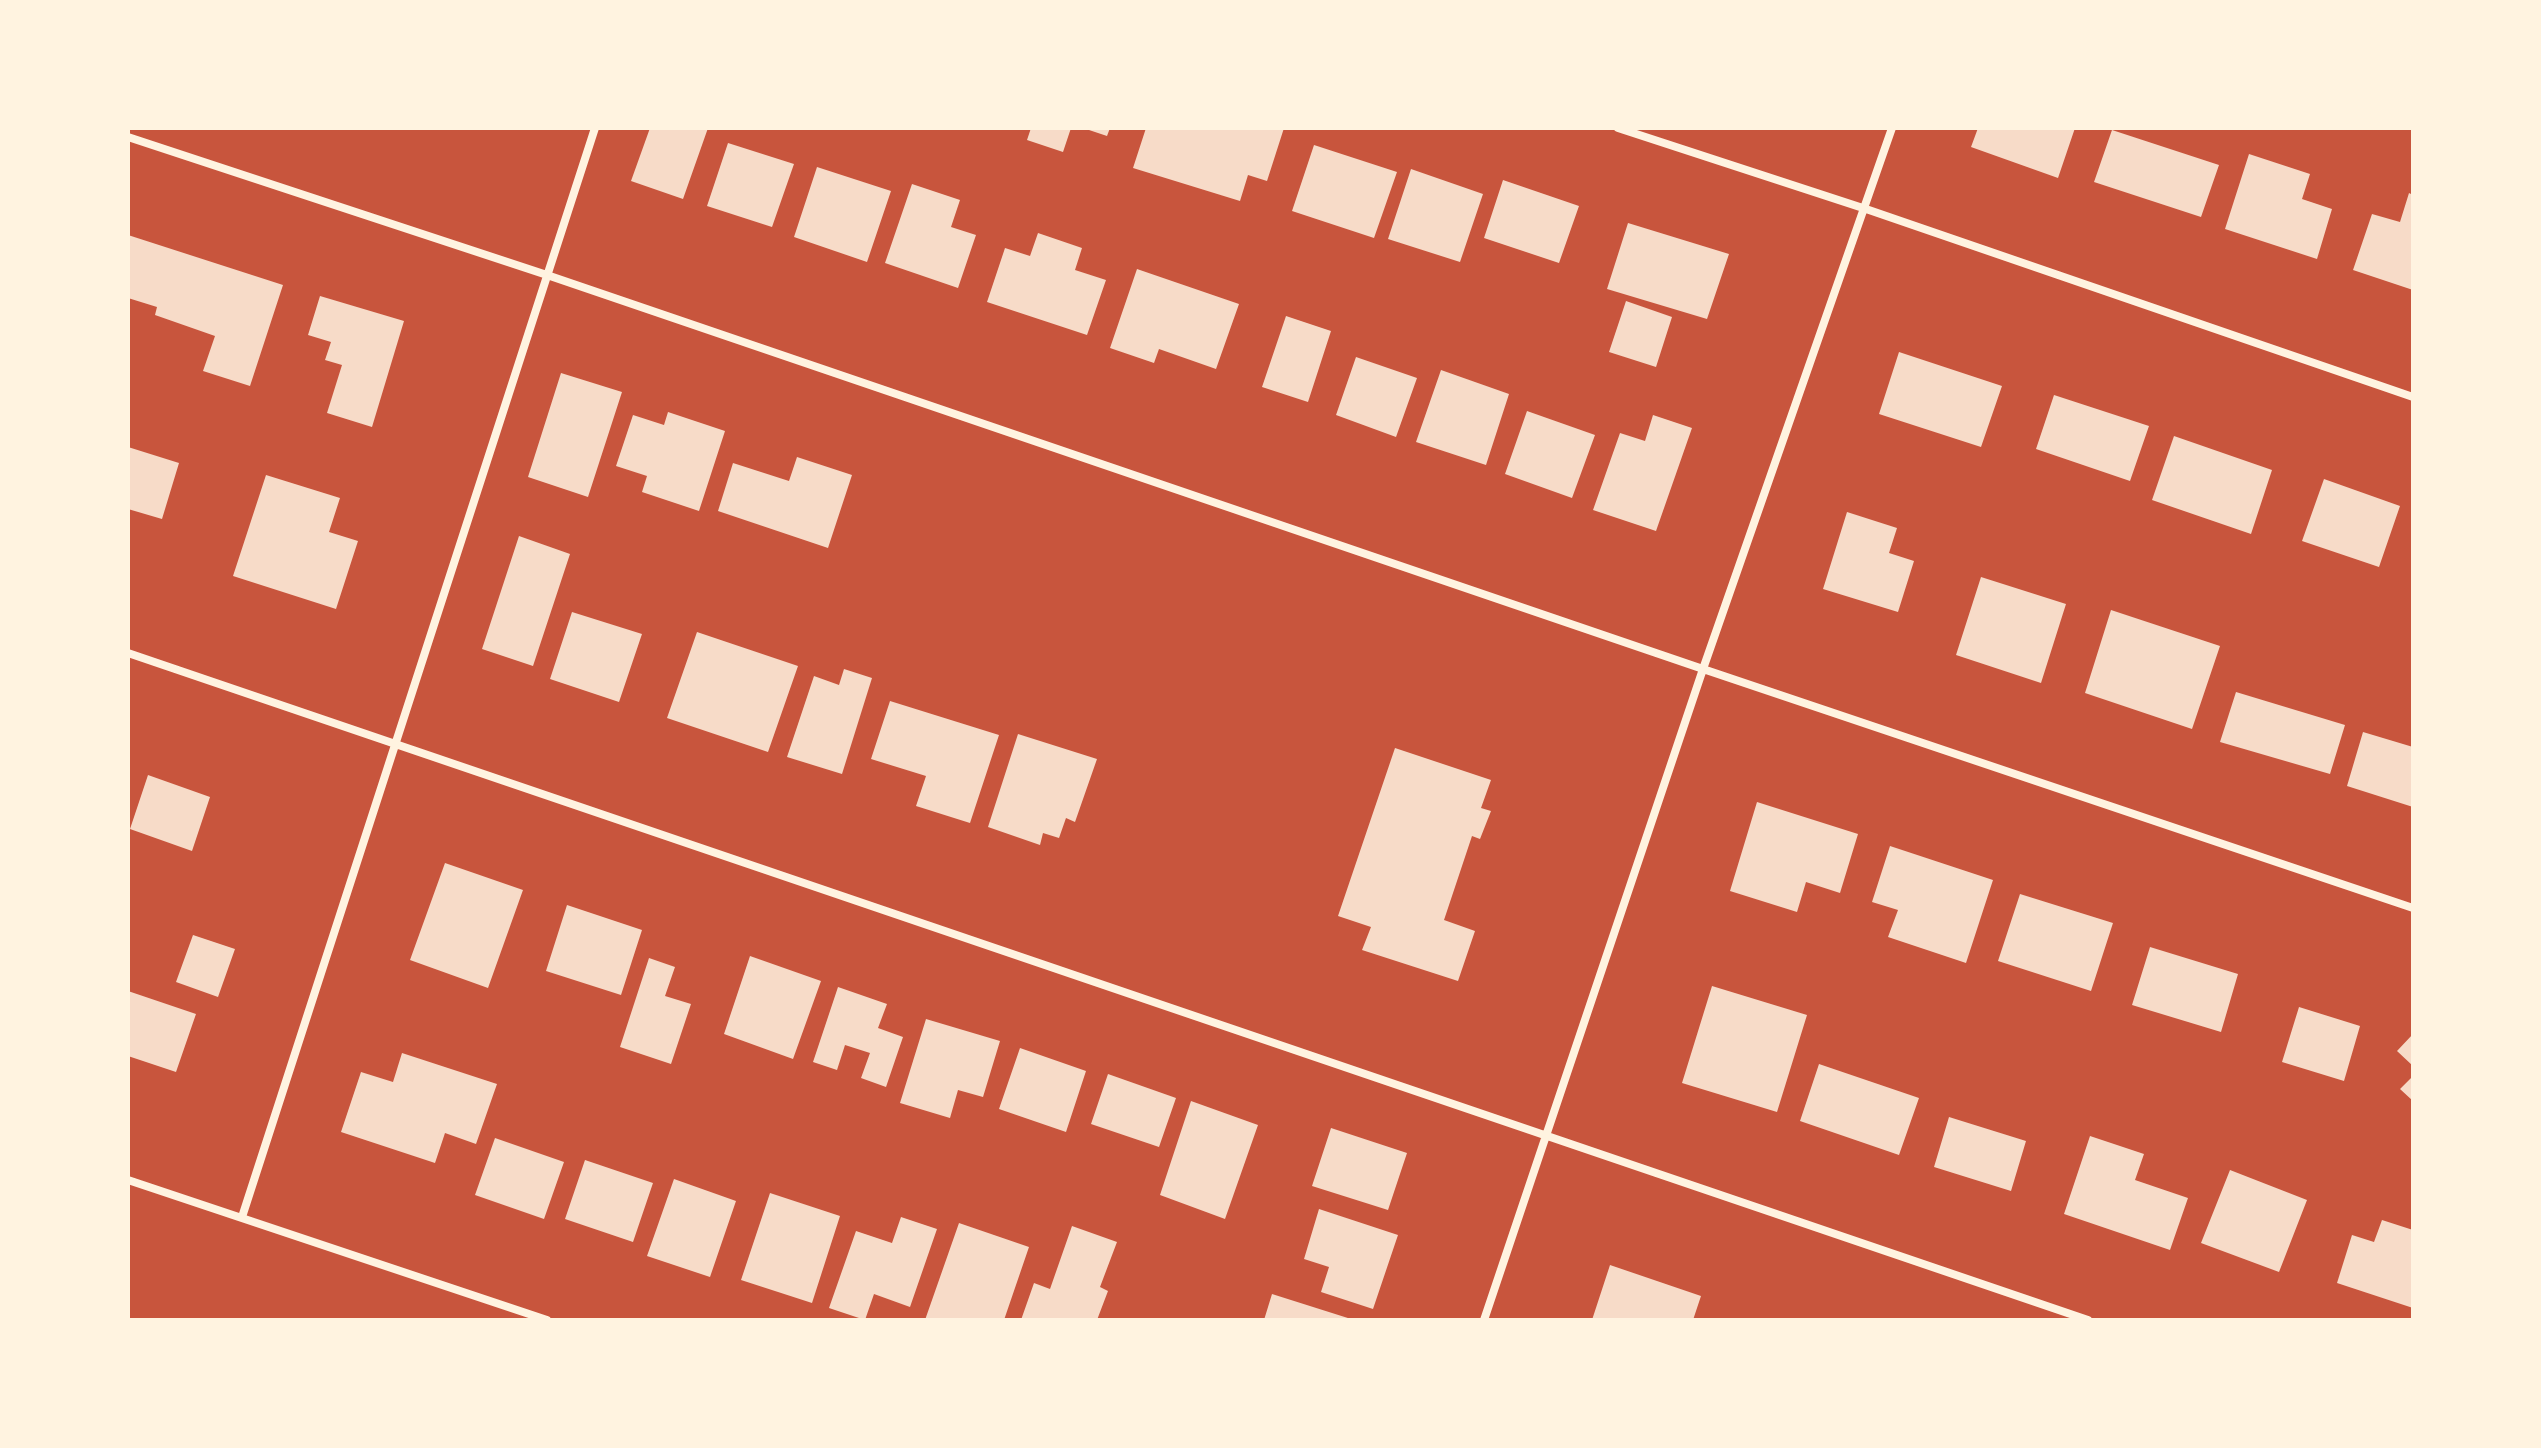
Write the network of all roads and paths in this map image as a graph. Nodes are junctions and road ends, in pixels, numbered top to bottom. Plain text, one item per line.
1 (595, 128) edge
2 (1618, 128) edge
3 (1892, 128) edge
4 (128, 137) edge
5 (1866, 209) junction
6 (547, 275) junction
7 (2413, 397) edge
8 (128, 653) edge
9 (1703, 669) junction
10 (394, 746) junction
11 (2413, 908) edge
12 (1546, 1134) junction
13 (128, 1180) edge
14 (242, 1217) junction
15 (547, 1320) edge
16 (1484, 1320) edge
17 (2088, 1320) edge

1 - 6 street
2 - 5 street
3 - 5 street
4 - 6 street
5 - 7 street
5 - 9 street
6 - 9 street
6 - 10 street
8 - 10 street
9 - 11 street
9 - 12 street
10 - 12 street
10 - 14 street
12 - 16 street
12 - 17 street
13 - 14 street
14 - 15 street

